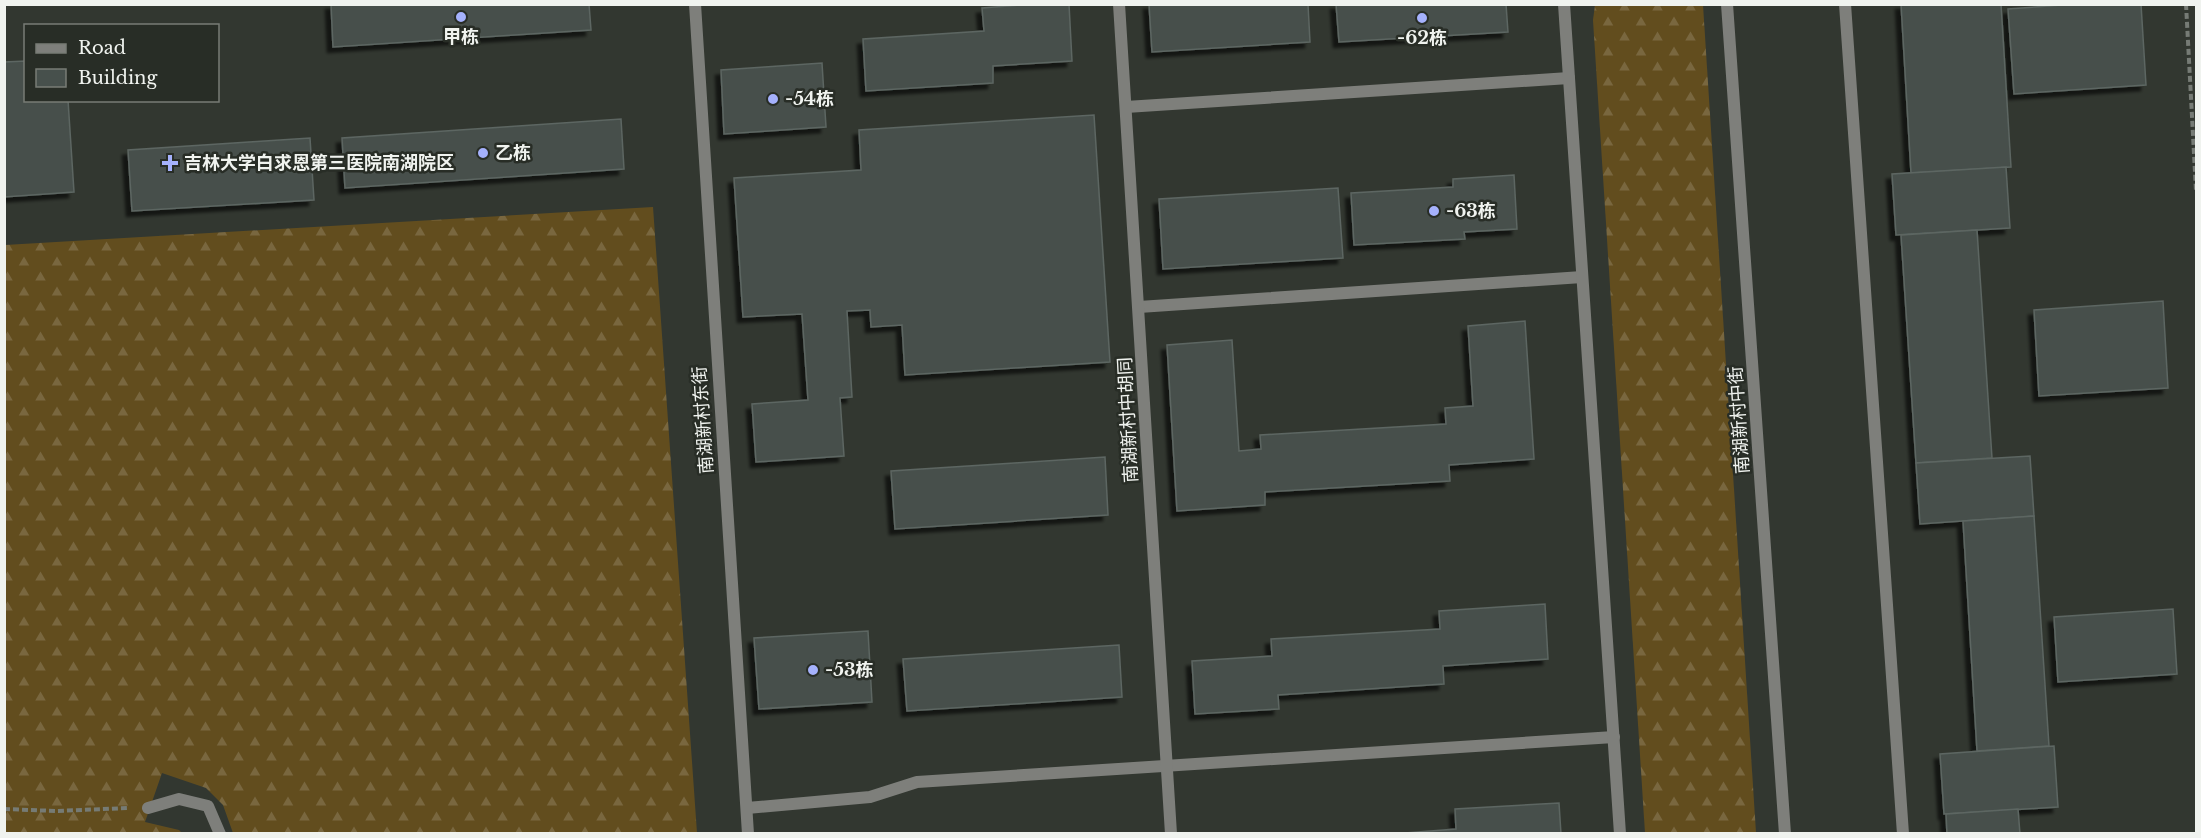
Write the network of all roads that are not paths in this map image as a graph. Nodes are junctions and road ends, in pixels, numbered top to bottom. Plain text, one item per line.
1 (694, 4) edge
2 (1119, 4) edge
3 (1564, 4) edge
4 (1727, 4) edge
5 (1845, 4) edge
6 (1569, 78) junction
7 (1126, 107) junction
8 (1582, 277) junction
9 (1139, 307) junction
10 (1614, 737) junction
11 (1167, 767) junction
12 (148, 808) road end
13 (747, 808) junction
14 (220, 834) edge
15 (748, 834) edge
16 (1171, 834) edge
17 (1620, 834) edge
18 (1785, 834) edge
19 (1903, 834) edge

1 - 13 street, 南湖新村东街
2 - 7 street, 南湖新村中胡同
3 - 6 street
4 - 18 street, 南湖新村中街
5 - 19 street
6 - 7 street
6 - 8 street
7 - 9 street, 南湖新村中胡同
8 - 9 street
8 - 10 street
9 - 11 street, 南湖新村中胡同
10 - 11 street
10 - 17 street
11 - 13 street
11 - 16 street, 南湖新村中胡同
12 - 14 street
13 - 15 street, 南湖新村东街

